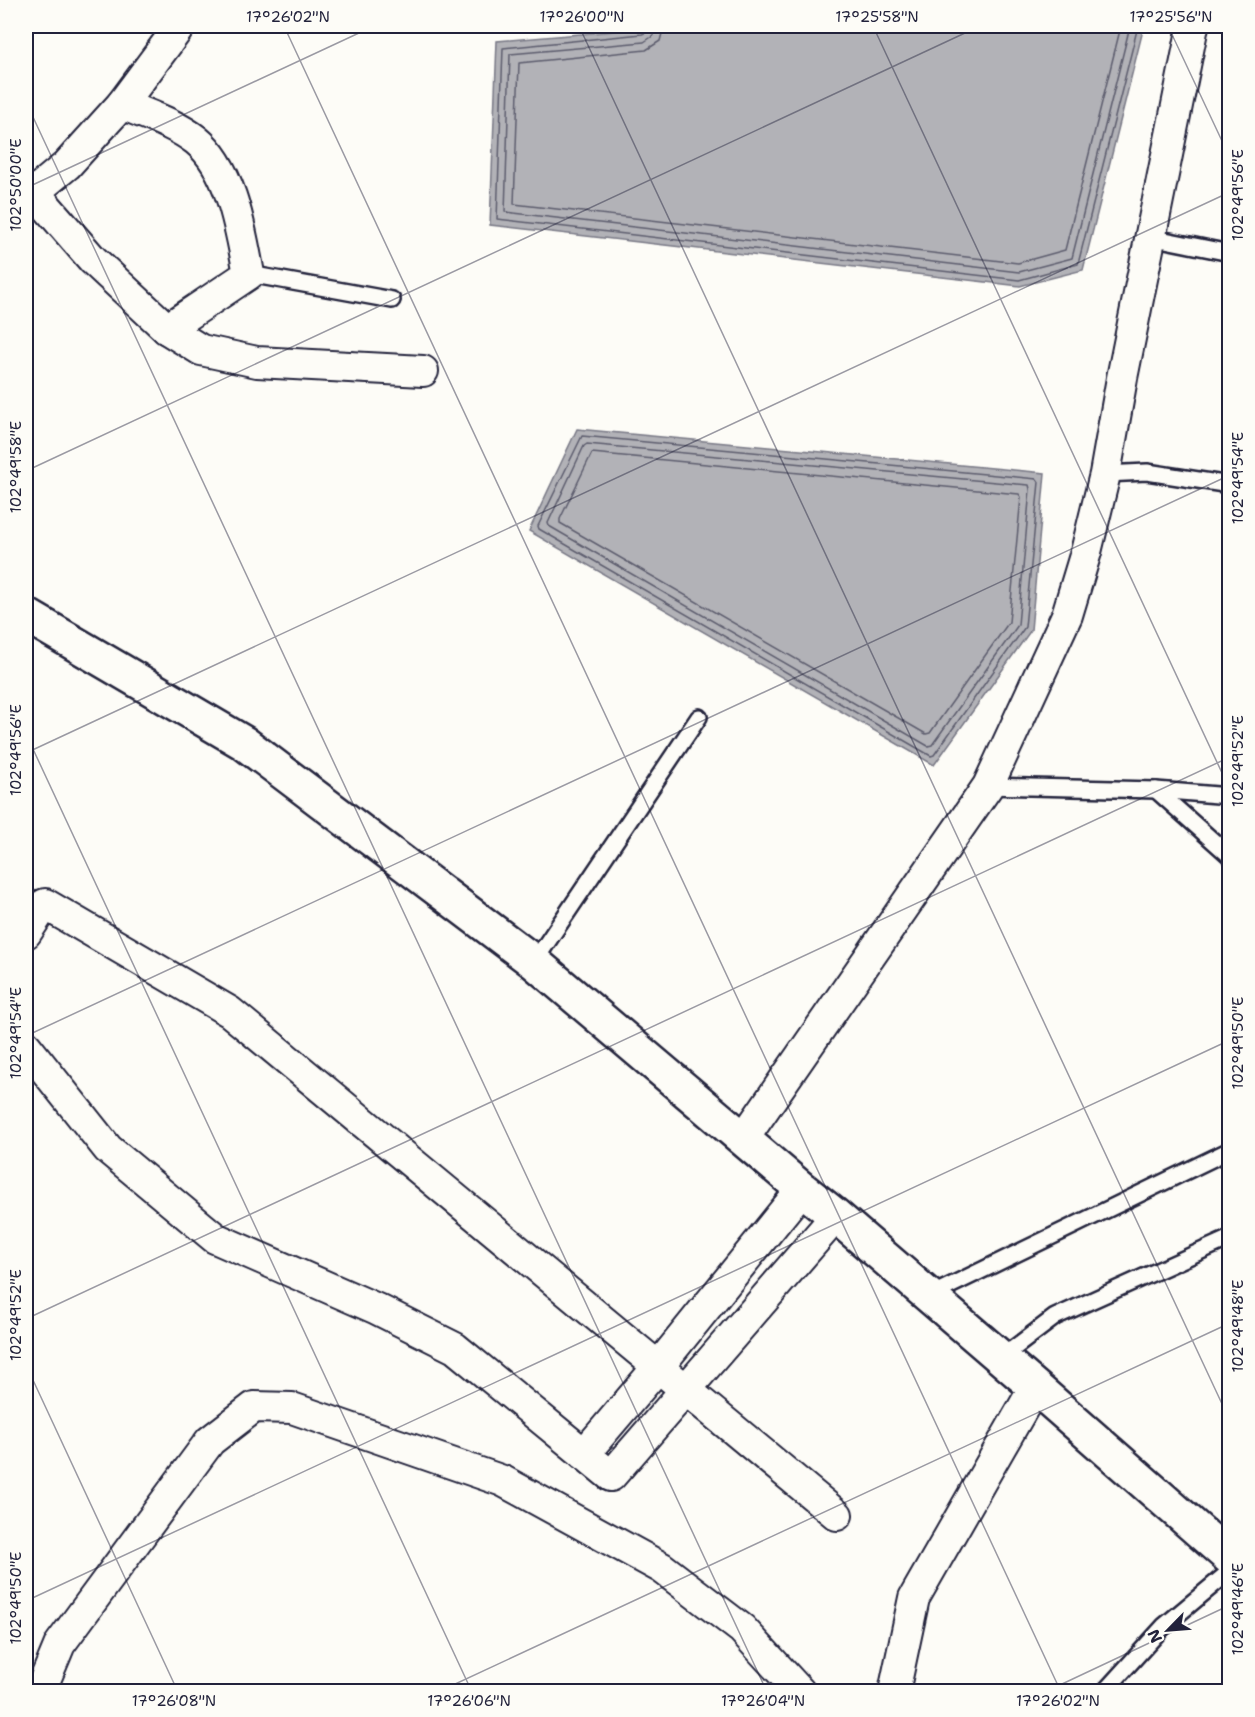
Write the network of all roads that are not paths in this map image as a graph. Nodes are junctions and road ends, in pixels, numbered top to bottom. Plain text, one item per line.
1 (180, 26) edge
2 (1193, 26) edge
3 (122, 104) junction
4 (30, 195) edge
5 (1150, 237) junction
6 (1230, 253) edge
7 (249, 274) junction
8 (392, 300) dead end
9 (167, 330) junction
10 (423, 371) dead end
11 (1105, 474) junction
12 (1230, 485) edge
13 (26, 615) edge
14 (699, 717) dead end
15 (988, 786) junction
16 (1156, 790) junction
17 (1230, 796) edge
18 (1230, 856) edge
19 (26, 933) edge
20 (534, 962) junction
21 (26, 1046) edge
22 (744, 1138) junction
23 (1230, 1150) edge
24 (802, 1189) junction
25 (836, 1216) junction
26 (1230, 1238) edge
27 (929, 1296) junction
28 (1001, 1358) junction
29 (658, 1367) junction
30 (1035, 1387) junction
31 (685, 1389) junction
32 (584, 1454) junction
33 (837, 1515) dead end
34 (1230, 1558) edge
35 (1230, 1571) edge
36 (40, 1692) edge
37 (800, 1692) edge
38 (894, 1692) edge
39 (1104, 1692) edge

1 - 3 street
2 - 5 street
3 - 4 street
3 - 7 street
4 - 9 street
5 - 6 lane
5 - 11 street
7 - 8 lane
7 - 9 street
9 - 10 street
11 - 12 lane
11 - 15 street
13 - 20 main road
14 - 20 lane
15 - 16 lane
15 - 22 street
16 - 17 lane
16 - 18 lane
19 - 29 street
20 - 22 main road
21 - 32 street
22 - 24 main road
23 - 27 lane
24 - 25 main road
24 - 29 street
25 - 27 main road
25 - 31 street
26 - 28 lane
27 - 28 main road
28 - 30 main road
29 - 31 street
29 - 32 street
30 - 34 main road
30 - 38 street
31 - 32 street
31 - 33 street
35 - 39 lane
36 - 37 street

